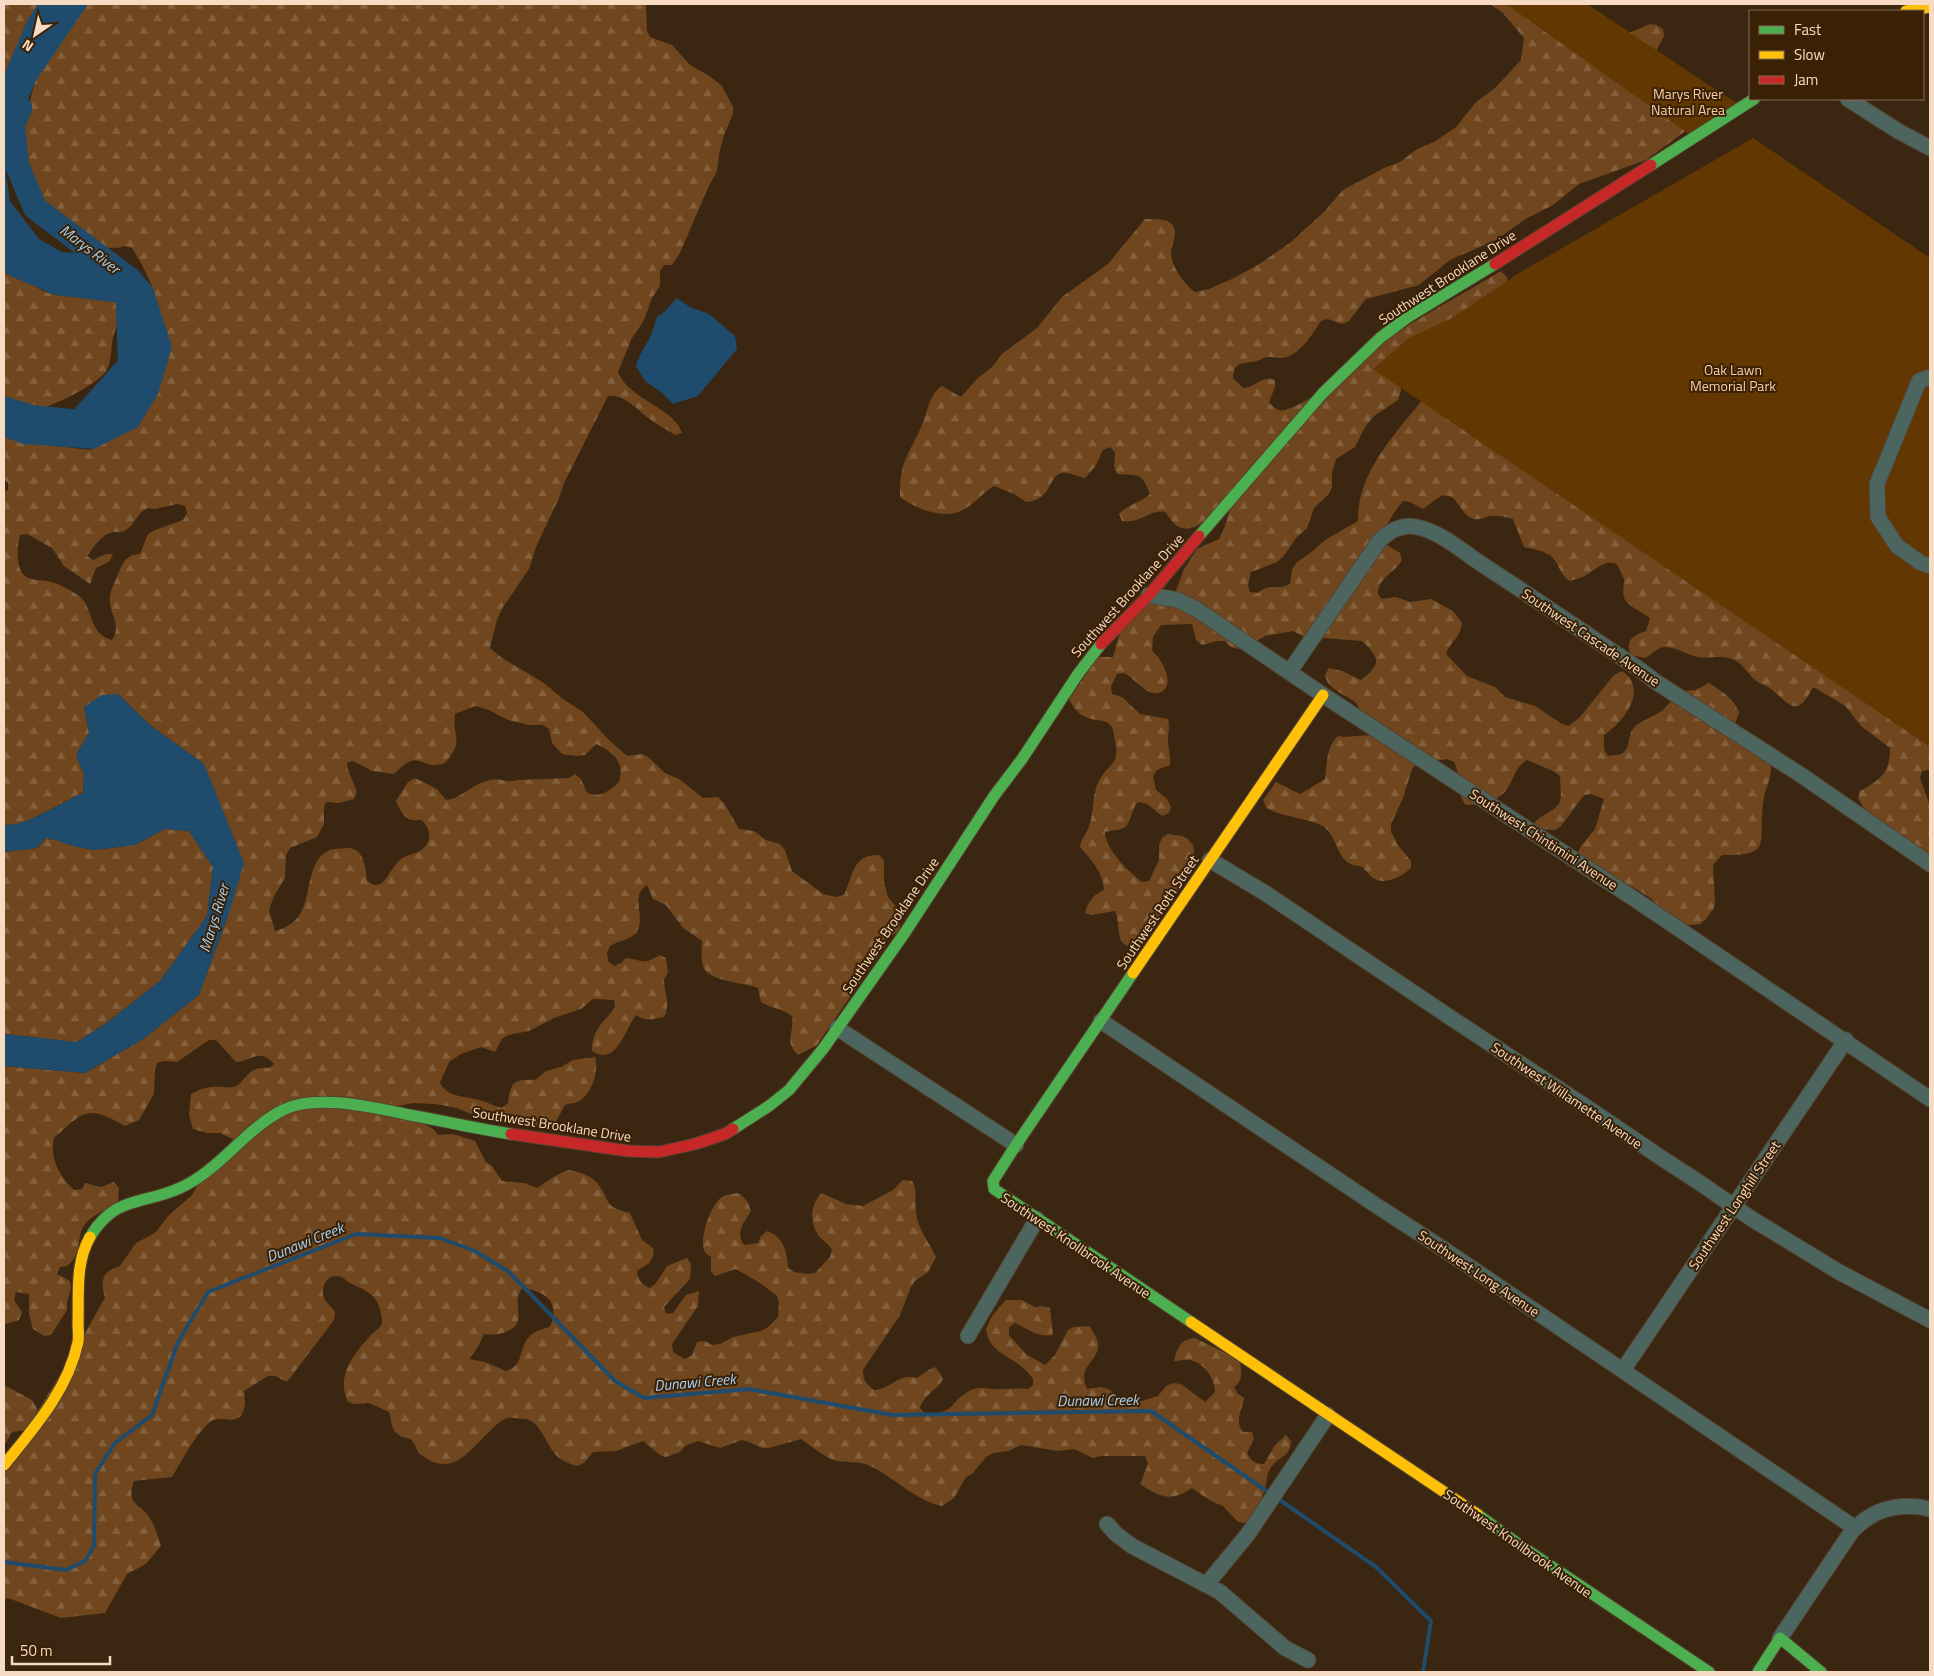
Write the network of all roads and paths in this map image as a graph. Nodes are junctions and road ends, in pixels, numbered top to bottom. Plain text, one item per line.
1 (1930, 7) edge
2 (1912, 10) edge
3 (1752, 100) edge
4 (1850, 100) edge
5 (1930, 148) edge
6 (1930, 377) edge
7 (1930, 566) edge
8 (1149, 596) junction
9 (1290, 672) junction
10 (1323, 695) junction
11 (1210, 860) junction
12 (1930, 864) edge
13 (1101, 1021) junction
14 (837, 1028) junction
15 (1846, 1040) junction
16 (1930, 1099) edge
17 (1016, 1146) junction
18 (1733, 1206) junction
19 (1037, 1219) junction
20 (1930, 1320) edge
21 (968, 1336) dead end
22 (1623, 1370) junction
23 (1328, 1415) junction
24 (4, 1465) edge
25 (1930, 1508) edge
26 (1107, 1524) dead end
27 (1855, 1528) junction
28 (1206, 1585) junction
29 (1780, 1638) junction
30 (1308, 1660) dead end
31 (1709, 1672) edge
32 (1758, 1672) edge
33 (1821, 1672) edge

1 - 2 street
3 - 8 street, Southwest Brooklane Drive
4 - 5 street
6 - 7 street
8 - 9 street, Southwest Chintimini Avenue
8 - 14 street, Southwest Brooklane Drive
9 - 10 street, Southwest Chintimini Avenue
9 - 12 street, Southwest Cascade Avenue
10 - 11 street, Southwest Roth Street
10 - 15 street, Southwest Chintimini Avenue
11 - 13 street, Southwest Roth Street
11 - 18 street, Southwest Willamette Avenue
13 - 17 street, Southwest Roth Street
13 - 22 street, Southwest Long Avenue
14 - 17 street
14 - 24 street, Southwest Brooklane Drive
15 - 16 street, Southwest Chintimini Avenue
15 - 18 street, Southwest Longhill Street
17 - 19 street, Southwest Knollbrook Avenue
18 - 20 street, Southwest Willamette Avenue
18 - 22 street, Southwest Longhill Street
19 - 21 street
19 - 23 street, Southwest Knollbrook Avenue
22 - 27 street, Southwest Long Avenue
23 - 28 street
23 - 31 street, Southwest Knollbrook Avenue
25 - 27 street
26 - 28 street
27 - 29 street
28 - 30 street
29 - 32 street
29 - 33 street

